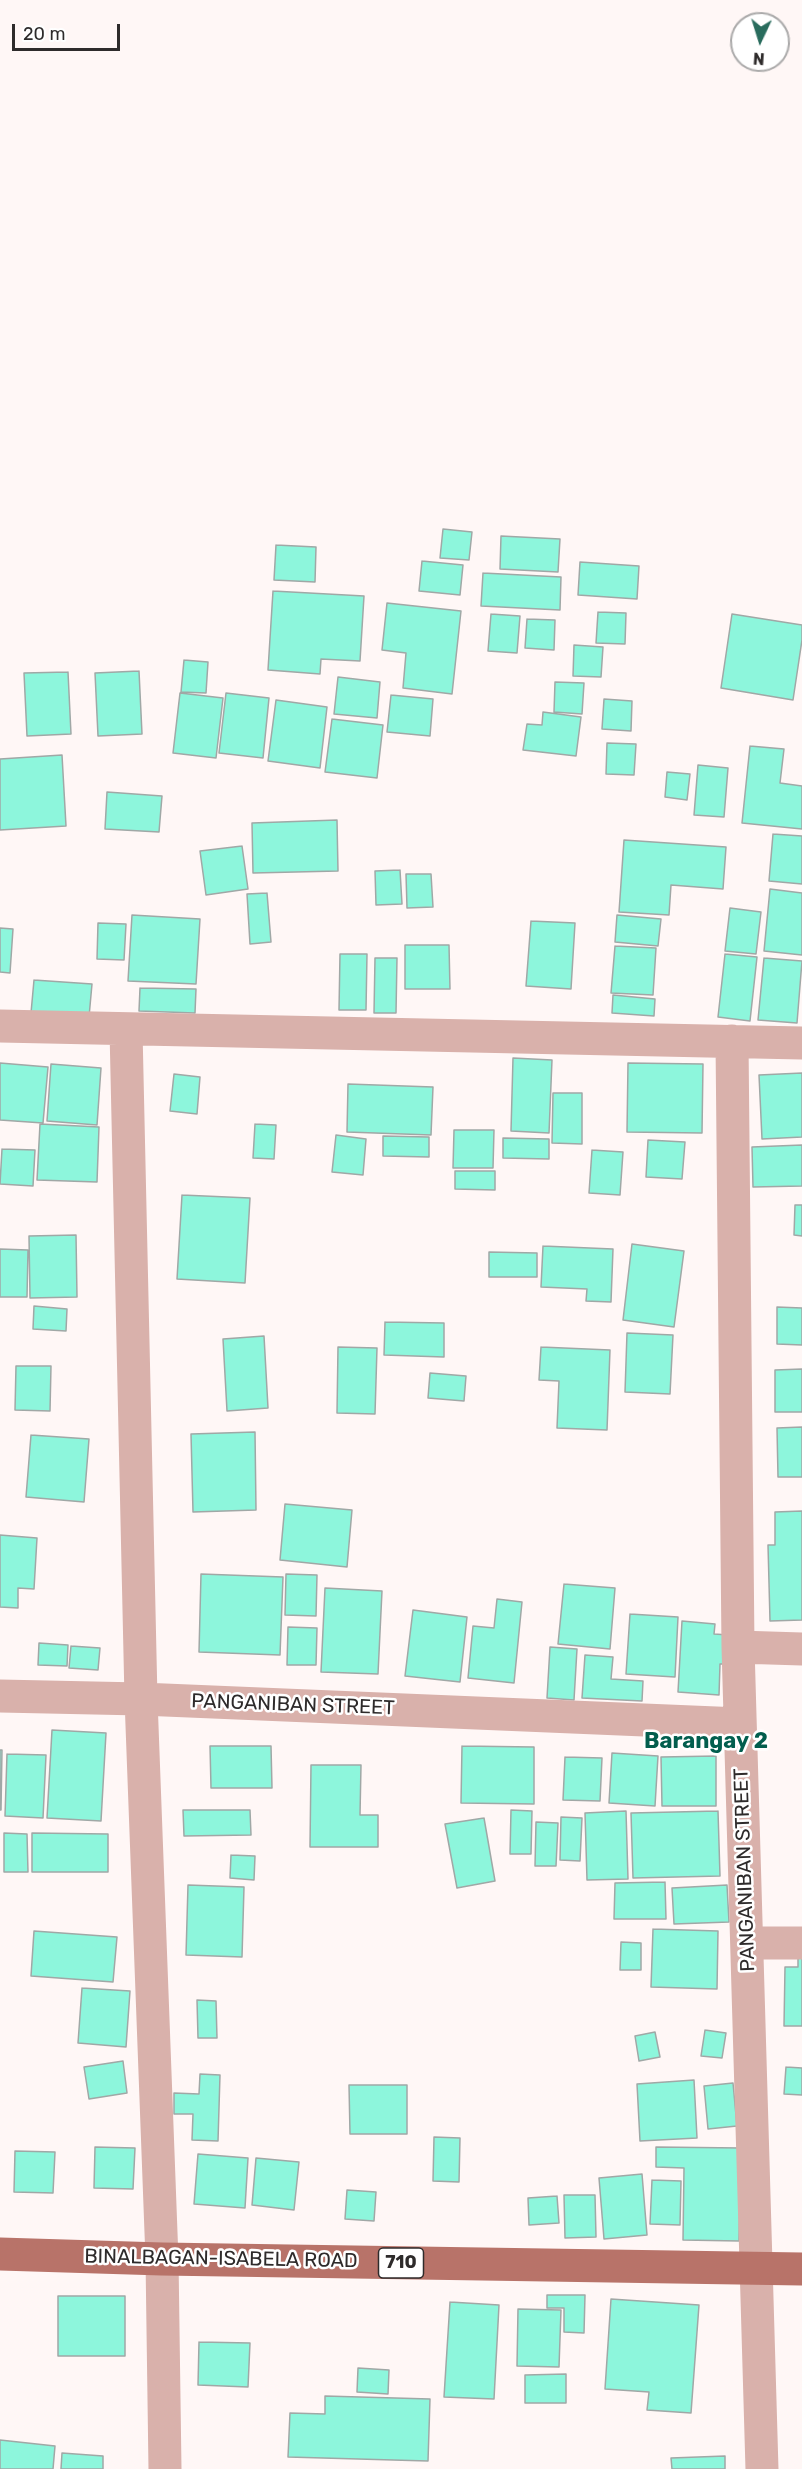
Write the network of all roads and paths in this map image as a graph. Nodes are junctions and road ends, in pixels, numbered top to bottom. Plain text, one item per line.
1 (0, 1026) edge
2 (126, 1030) junction
3 (732, 1041) junction
4 (802, 1043) edge
5 (738, 1647) junction
6 (802, 1649) edge
7 (0, 1696) edge
8 (141, 1699) junction
9 (741, 1724) junction
10 (748, 1943) junction
11 (802, 1944) edge
12 (0, 2254) edge
13 (162, 2259) junction
14 (802, 2269) edge
15 (757, 2270) junction
16 (165, 2469) edge
17 (762, 2469) edge

1 - 2 street
2 - 3 street
2 - 8 street
3 - 4 street
3 - 5 street
5 - 6 street
5 - 9 street
7 - 8 street, PANGANIBAN STREET
8 - 9 street, PANGANIBAN STREET
8 - 13 street
9 - 10 street, PANGANIBAN STREET
10 - 11 street
10 - 15 street, PANGANIBAN STREET
12 - 13 main road, BINALBAGAN-ISABELA ROAD / 710
13 - 15 main road, BINALBAGAN-ISABELA ROAD / 710
13 - 16 street
14 - 15 main road, BINALBAGAN-ISABELA ROAD / 710
15 - 17 street, PANGANIBAN STREET

